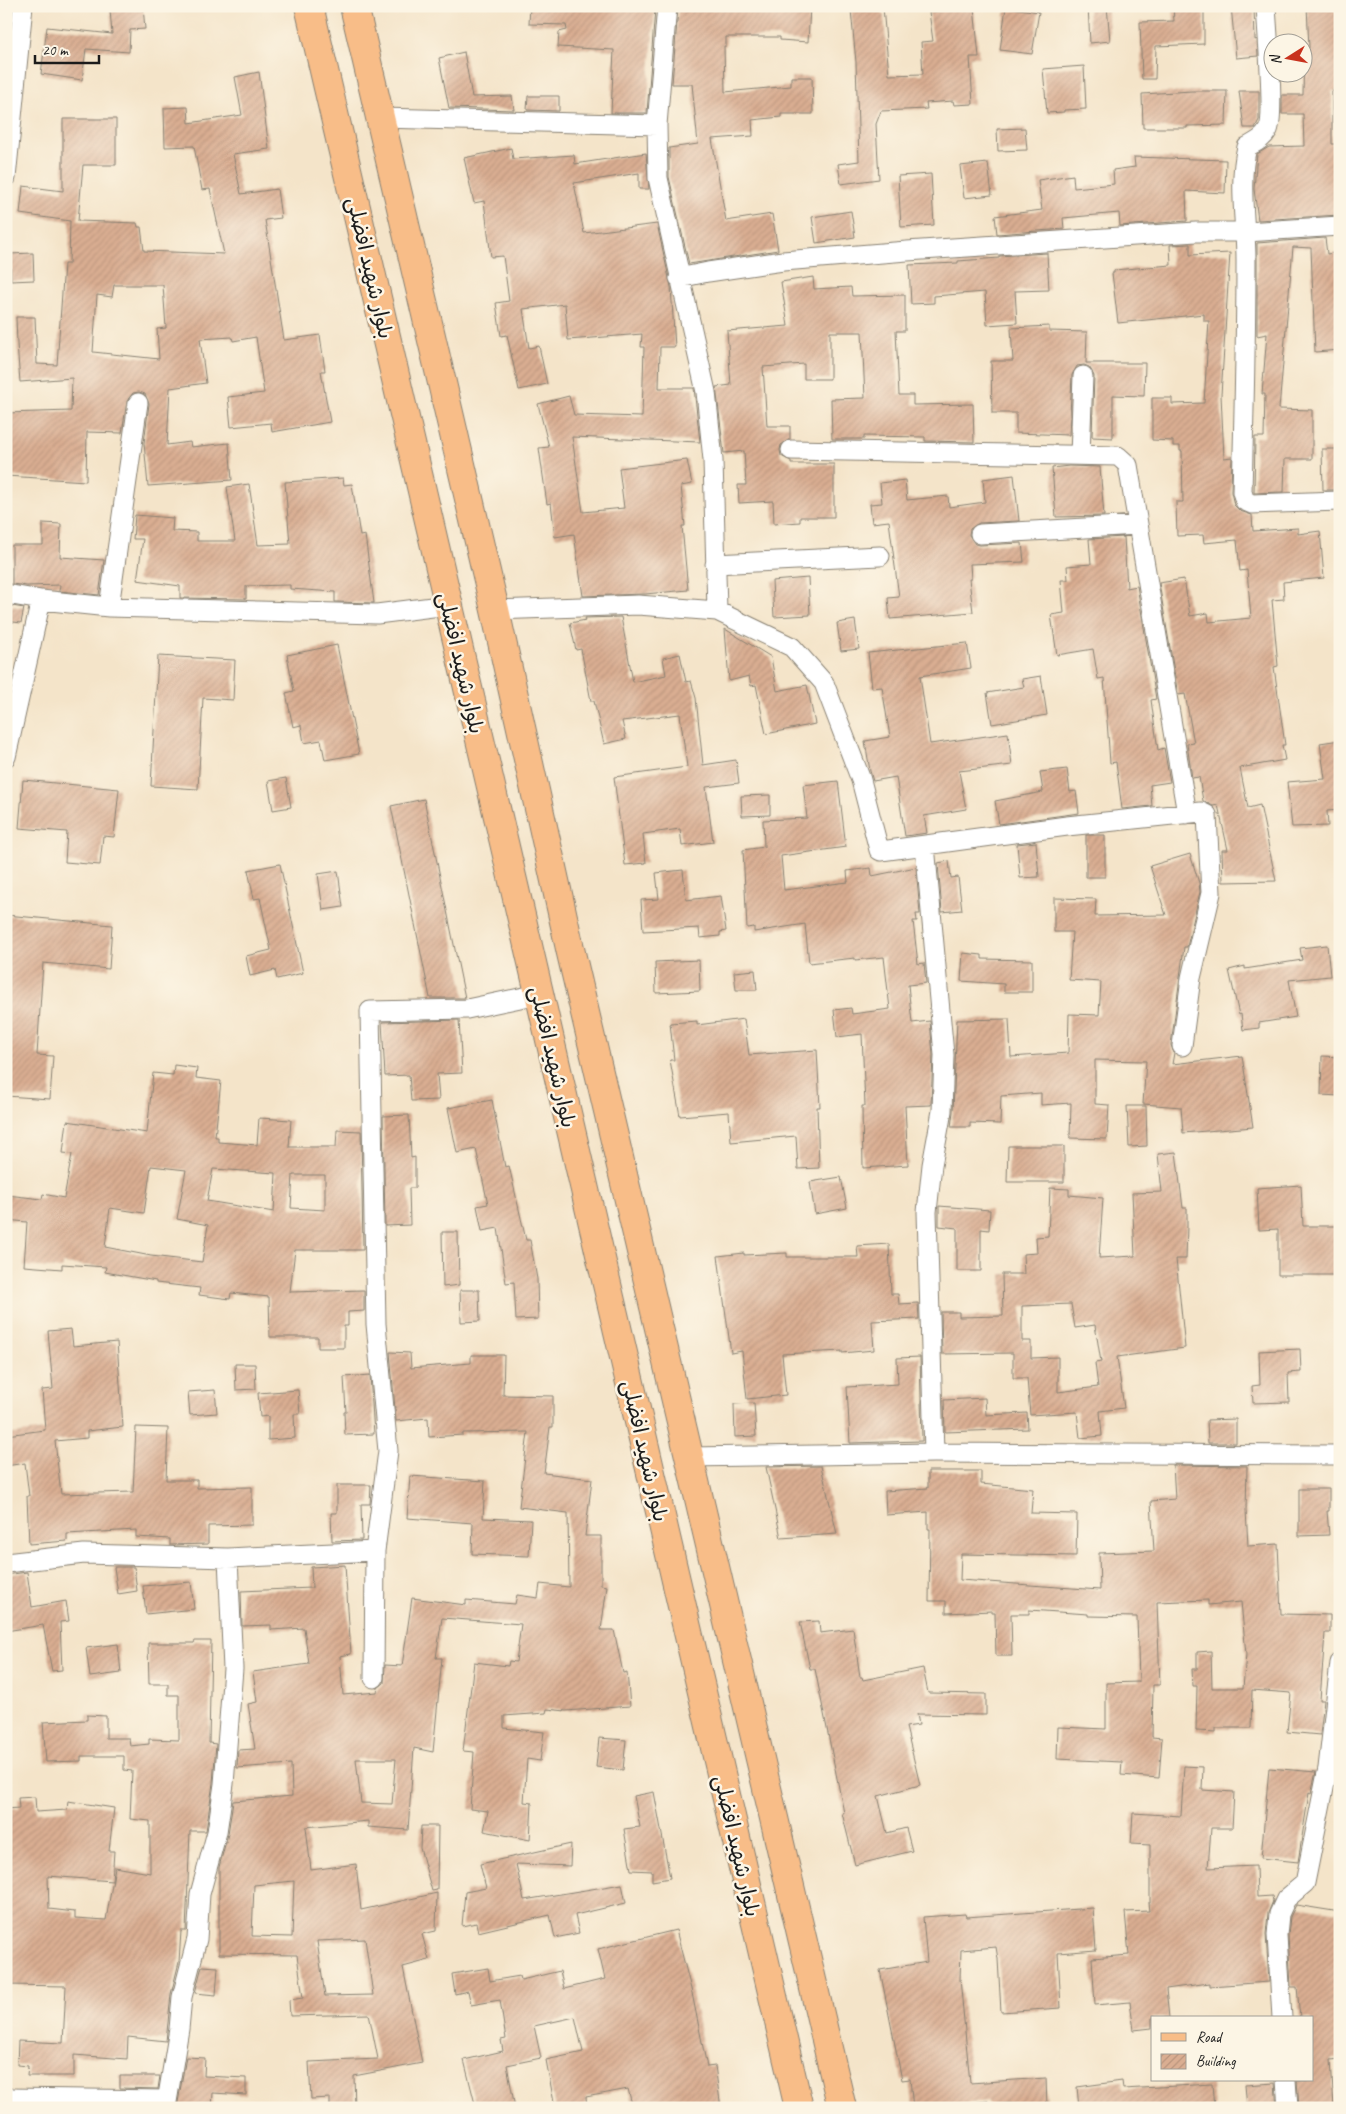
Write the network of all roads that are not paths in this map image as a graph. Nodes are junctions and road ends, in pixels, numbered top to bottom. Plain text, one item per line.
1 (23, 6) edge
2 (308, 6) edge
3 (354, 6) edge
4 (667, 6) edge
5 (1266, 6) edge
6 (381, 118) junction
7 (657, 125) junction
8 (6, 178) edge
9 (1340, 226) edge
10 (1246, 232) junction
11 (679, 278) junction
12 (1083, 376) dead end
13 (138, 403) dead end
14 (791, 450) dead end
15 (1080, 455) junction
16 (1340, 501) edge
17 (1138, 525) junction
18 (980, 534) dead end
19 (880, 556) dead end
20 (715, 564) junction
21 (6, 594) edge
22 (41, 600) junction
23 (448, 605) junction
24 (109, 607) junction
25 (495, 610) junction
26 (718, 611) junction
27 (7, 750) edge
28 (1187, 814) junction
29 (925, 845) junction
30 (571, 953) junction
31 (532, 963) junction
32 (538, 994) junction
33 (1182, 1046) dead end
34 (934, 1453) junction
35 (1340, 1455) edge
36 (689, 1457) junction
37 (375, 1551) junction
38 (228, 1558) junction
39 (6, 1563) edge
40 (1340, 1663) edge
41 (374, 1678) dead end
42 (806, 1962) junction
43 (766, 1968) junction
44 (1282, 2016) edge
45 (1286, 2082) edge
46 (6, 2098) edge
47 (166, 2104) edge
48 (798, 2108) edge
49 (842, 2108) edge
50 (1288, 2108) edge

1 - 8 street
2 - 23 main road, بلوار شهید افضلی
3 - 6 main road, بلوار شهید افضلی
4 - 7 street
5 - 10 street
6 - 7 street
6 - 25 main road, بلوار شهید افضلی
7 - 11 street
9 - 10 street
10 - 11 street
10 - 16 street
11 - 20 street
12 - 15 street
13 - 24 street
14 - 15 street
15 - 17 street
17 - 18 street
17 - 28 street
19 - 20 street
20 - 26 street
21 - 22 street
22 - 24 street
22 - 27 street
23 - 24 street
23 - 31 main road, بلوار شهید افضلی
25 - 26 street
25 - 30 main road, بلوار شهید افضلی
26 - 29 street
28 - 29 street
28 - 33 street
29 - 34 street
30 - 31 main road
30 - 36 main road, بلوار شهید افضلی
31 - 32 main road, بلوار شهید افضلی
32 - 37 street
32 - 43 main road, بلوار شهید افضلی
34 - 35 street
34 - 36 street
36 - 42 main road, بلوار شهید افضلی
37 - 38 street
37 - 41 street
38 - 39 street
38 - 47 street
40 - 44 street
42 - 43 main road
42 - 49 main road, بلوار شهید افضلی
43 - 48 main road, بلوار شهید افضلی
45 - 50 street
46 - 47 street

